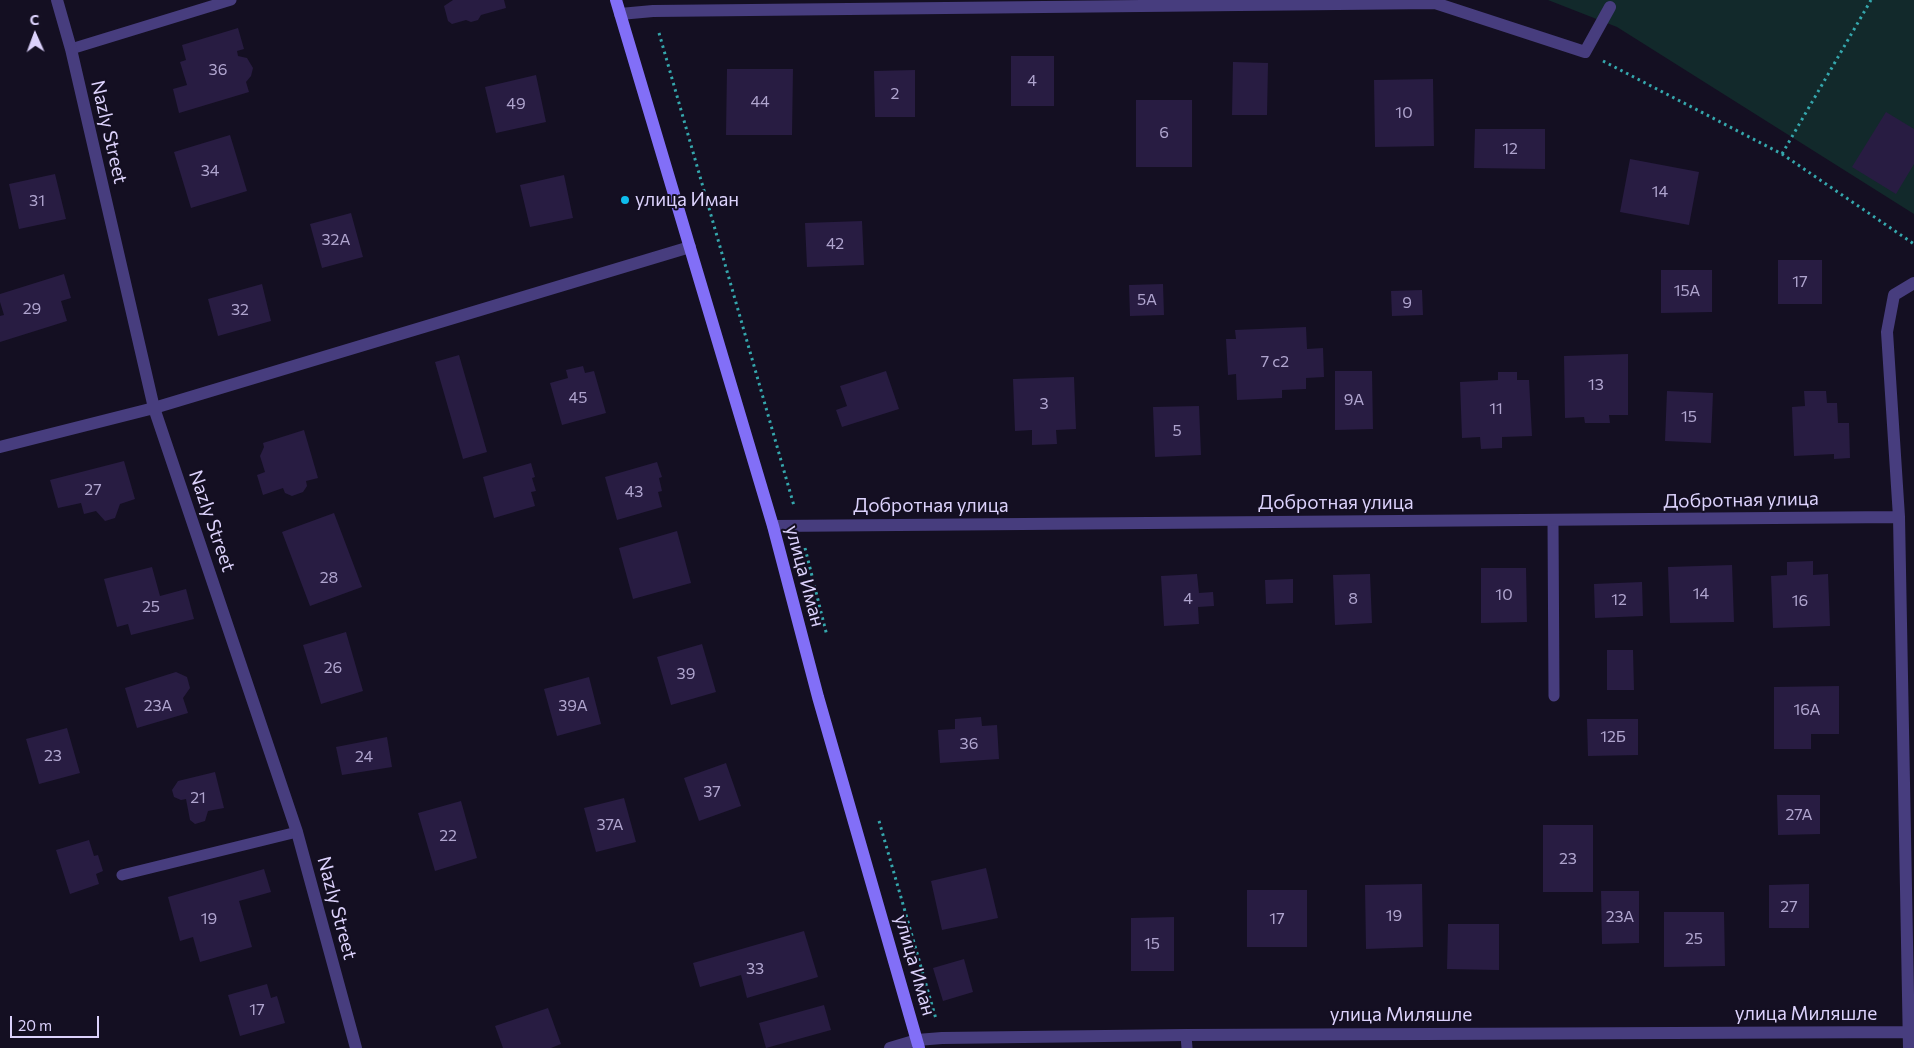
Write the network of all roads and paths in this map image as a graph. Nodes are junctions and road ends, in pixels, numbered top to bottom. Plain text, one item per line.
1 (57, 0) edge
2 (231, 0) edge
3 (616, 0) edge
4 (1871, 0) edge
5 (1610, 7) dead end
6 (620, 14) junction
7 (71, 50) junction
8 (1585, 52) junction
9 (1782, 154) junction
10 (1914, 244) edge
11 (690, 247) junction
12 (1914, 282) edge
13 (154, 408) junction
14 (0, 446) edge
15 (1899, 517) junction
16 (1553, 520) junction
17 (773, 526) junction
18 (1554, 696) dead end
19 (297, 832) junction
20 (122, 875) dead end
21 (1911, 1032) edge
22 (1186, 1042) edge
23 (918, 1044) edge
24 (356, 1048) edge
25 (890, 1048) edge
26 (1909, 1048) edge

1 - 7 street, Nazly Street
2 - 7 lane
3 - 6 street, улица Иман
4 - 9 path
5 - 8 street
6 - 8 street
6 - 11 street, улица Иман
7 - 13 street, Nazly Street
8 - 9 path
9 - 10 path
11 - 13 street
11 - 17 street, улица Иман
12 - 15 street
13 - 14 street
13 - 19 street, Nazly Street
15 - 16 street, Добротная улица
15 - 21 street
16 - 17 street, Добротная улица
16 - 18 lane
17 - 23 street, улица Иман
19 - 20 lane
19 - 24 street, Nazly Street
21 - 22 street, улица Миляшле
21 - 26 street
22 - 23 street, улица Миляшле
23 - 25 street, улица Миляшле

